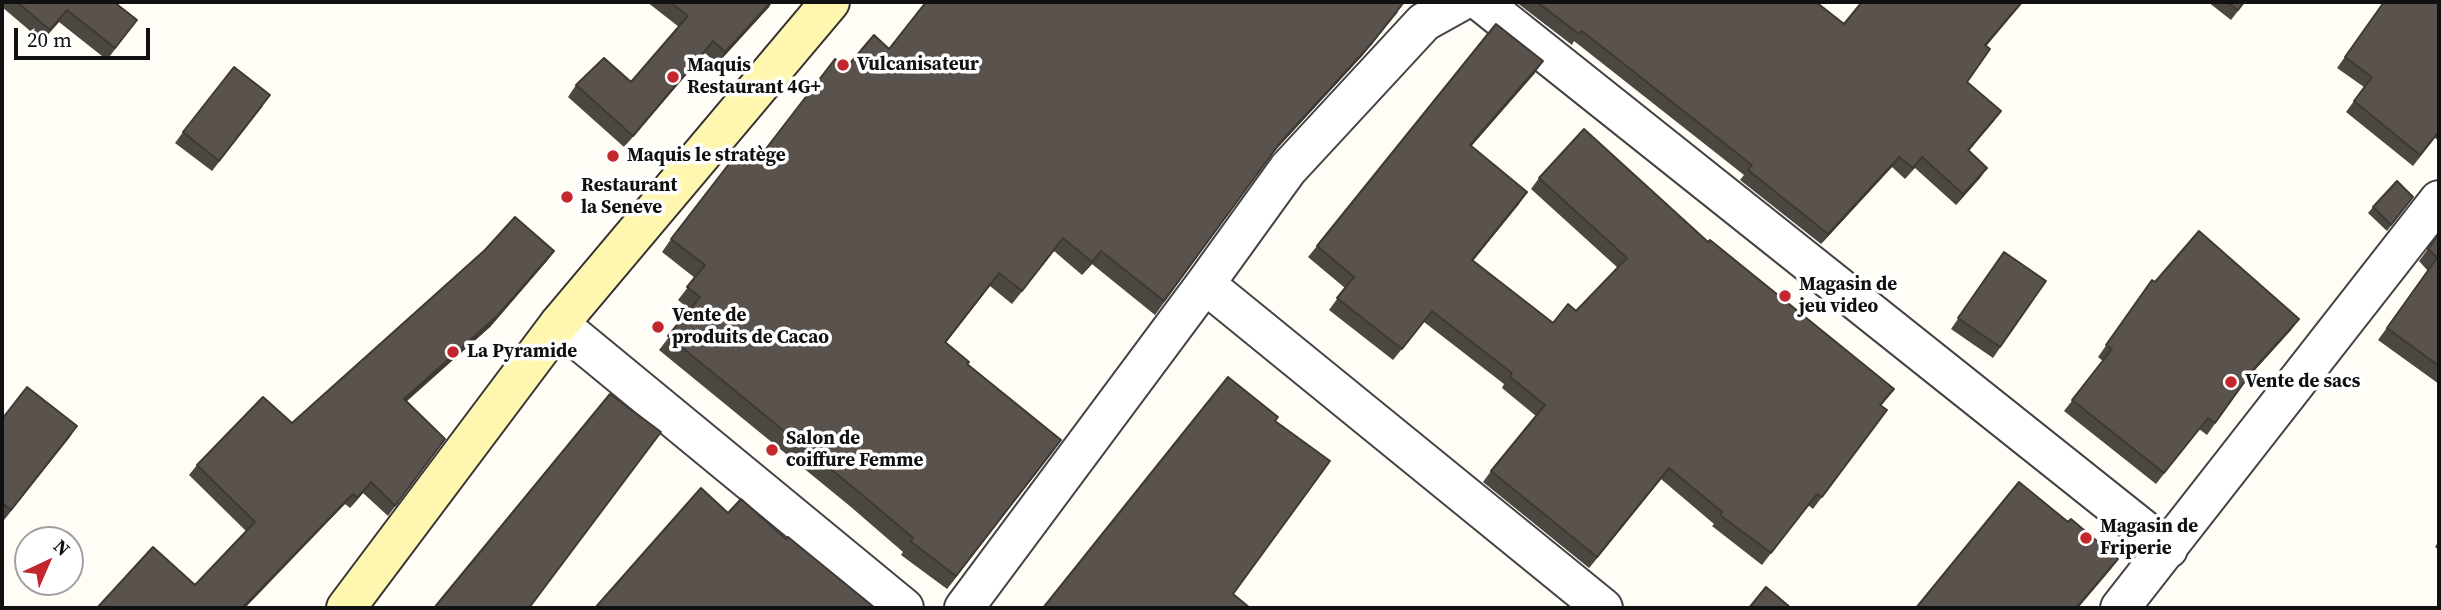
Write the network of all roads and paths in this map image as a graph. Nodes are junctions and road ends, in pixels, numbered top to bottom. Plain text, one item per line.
1 (830, 2) edge
2 (1460, 2) edge
3 (1481, 2) edge
4 (2439, 200) edge
5 (1205, 284) junction
6 (559, 324) junction
7 (2168, 549) junction
8 (346, 608) edge
9 (904, 608) edge
10 (964, 608) edge
11 (1603, 608) edge
12 (2120, 608) edge

1 - 6 main road
2 - 5 street
3 - 7 street
4 - 7 street
5 - 10 street
5 - 11 street
6 - 8 main road
6 - 9 street
7 - 12 street

